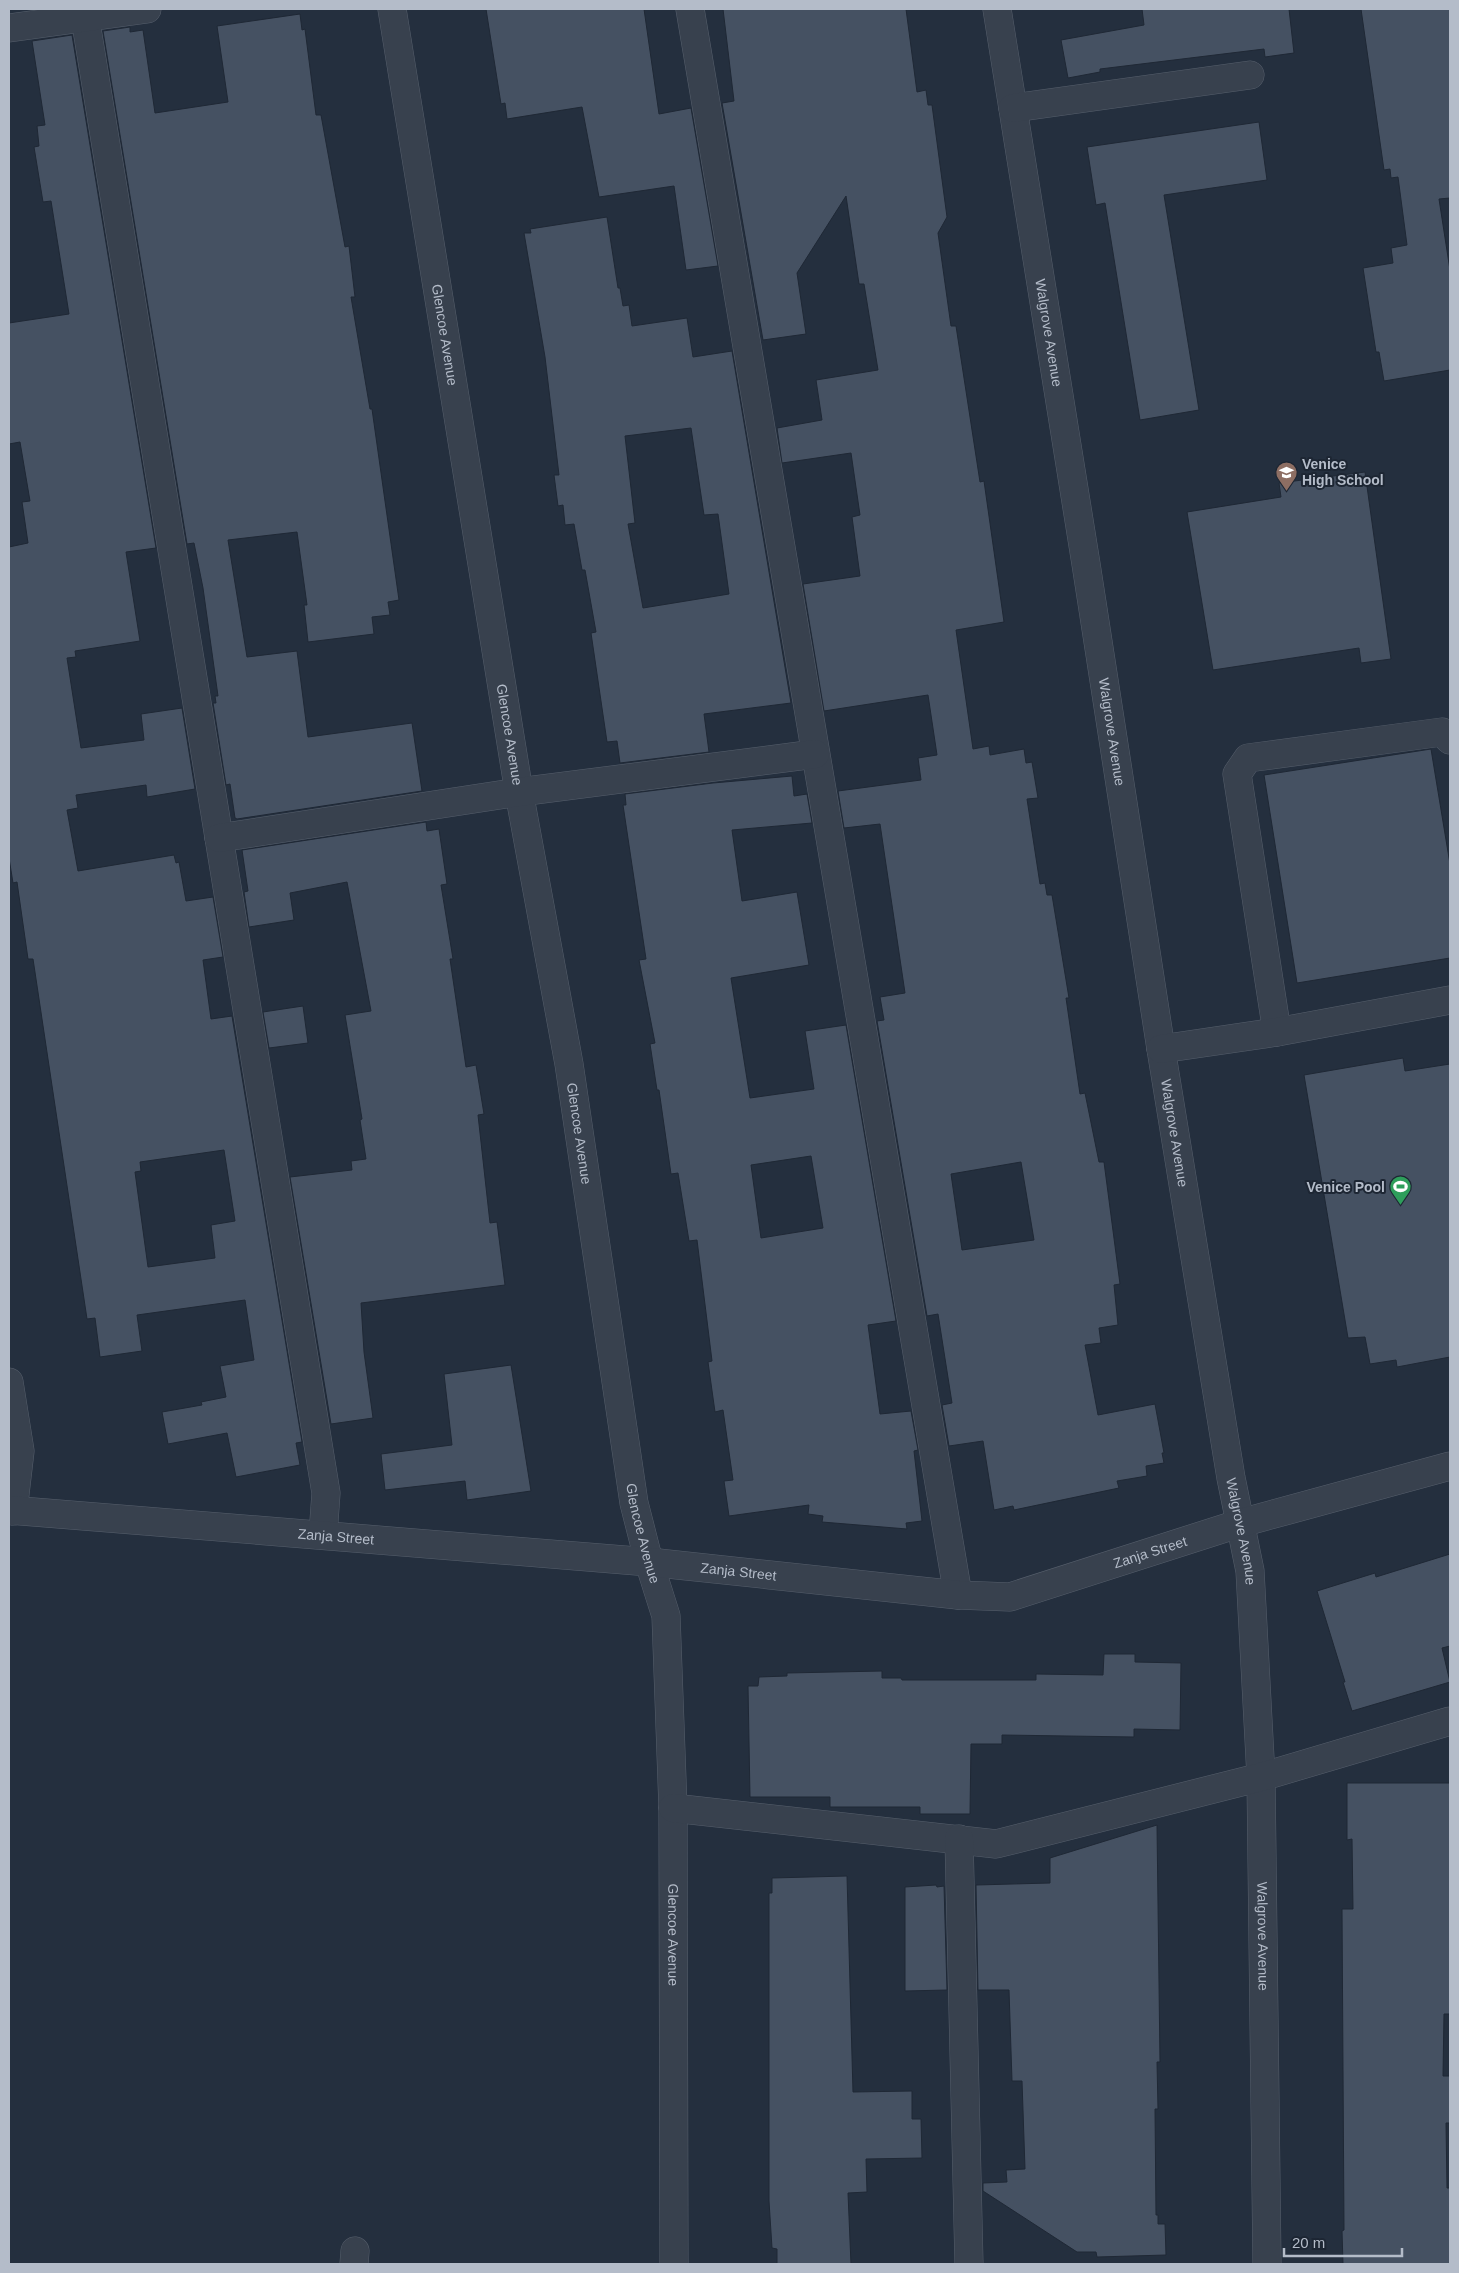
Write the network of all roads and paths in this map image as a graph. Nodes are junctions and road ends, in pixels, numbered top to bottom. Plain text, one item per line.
1 (147, 9) edge
2 (392, 9) edge
3 (690, 9) edge
4 (997, 9) edge
5 (85, 18) junction
6 (9, 28) edge
7 (1250, 75) dead end
8 (1013, 108) junction
9 (1450, 740) edge
10 (815, 754) junction
11 (519, 792) junction
12 (219, 838) junction
13 (1450, 1000) edge
14 (1277, 1032) junction
15 (1161, 1050) junction
16 (9, 1382) edge
17 (1450, 1466) edge
18 (11, 1510) edge
19 (1241, 1524) junction
20 (323, 1535) junction
21 (649, 1562) junction
22 (958, 1595) junction
23 (1450, 1721) edge
24 (1260, 1777) junction
25 (674, 1808) junction
26 (959, 1839) junction
27 (674, 2264) edge
28 (968, 2264) edge
29 (1267, 2264) edge

1 - 5 street
2 - 11 street, Glencoe Avenue
3 - 10 street
4 - 8 street, Walgrove Avenue
5 - 6 street
5 - 12 street
7 - 8 street
8 - 15 street, Walgrove Avenue
9 - 14 street
10 - 11 street
10 - 22 street
11 - 12 street
11 - 21 street, Glencoe Avenue
12 - 20 street
13 - 14 street
14 - 15 street
15 - 19 street, Walgrove Avenue
16 - 18 street
17 - 19 street, Zanja Street
18 - 20 street, Zanja Street
19 - 22 street, Zanja Street
19 - 24 street, Walgrove Avenue
20 - 21 street, Zanja Street
21 - 22 street, Zanja Street
21 - 25 street, Glencoe Avenue
23 - 24 street
24 - 26 street
24 - 29 street, Walgrove Avenue
25 - 26 street
25 - 27 street, Glencoe Avenue
26 - 28 street

